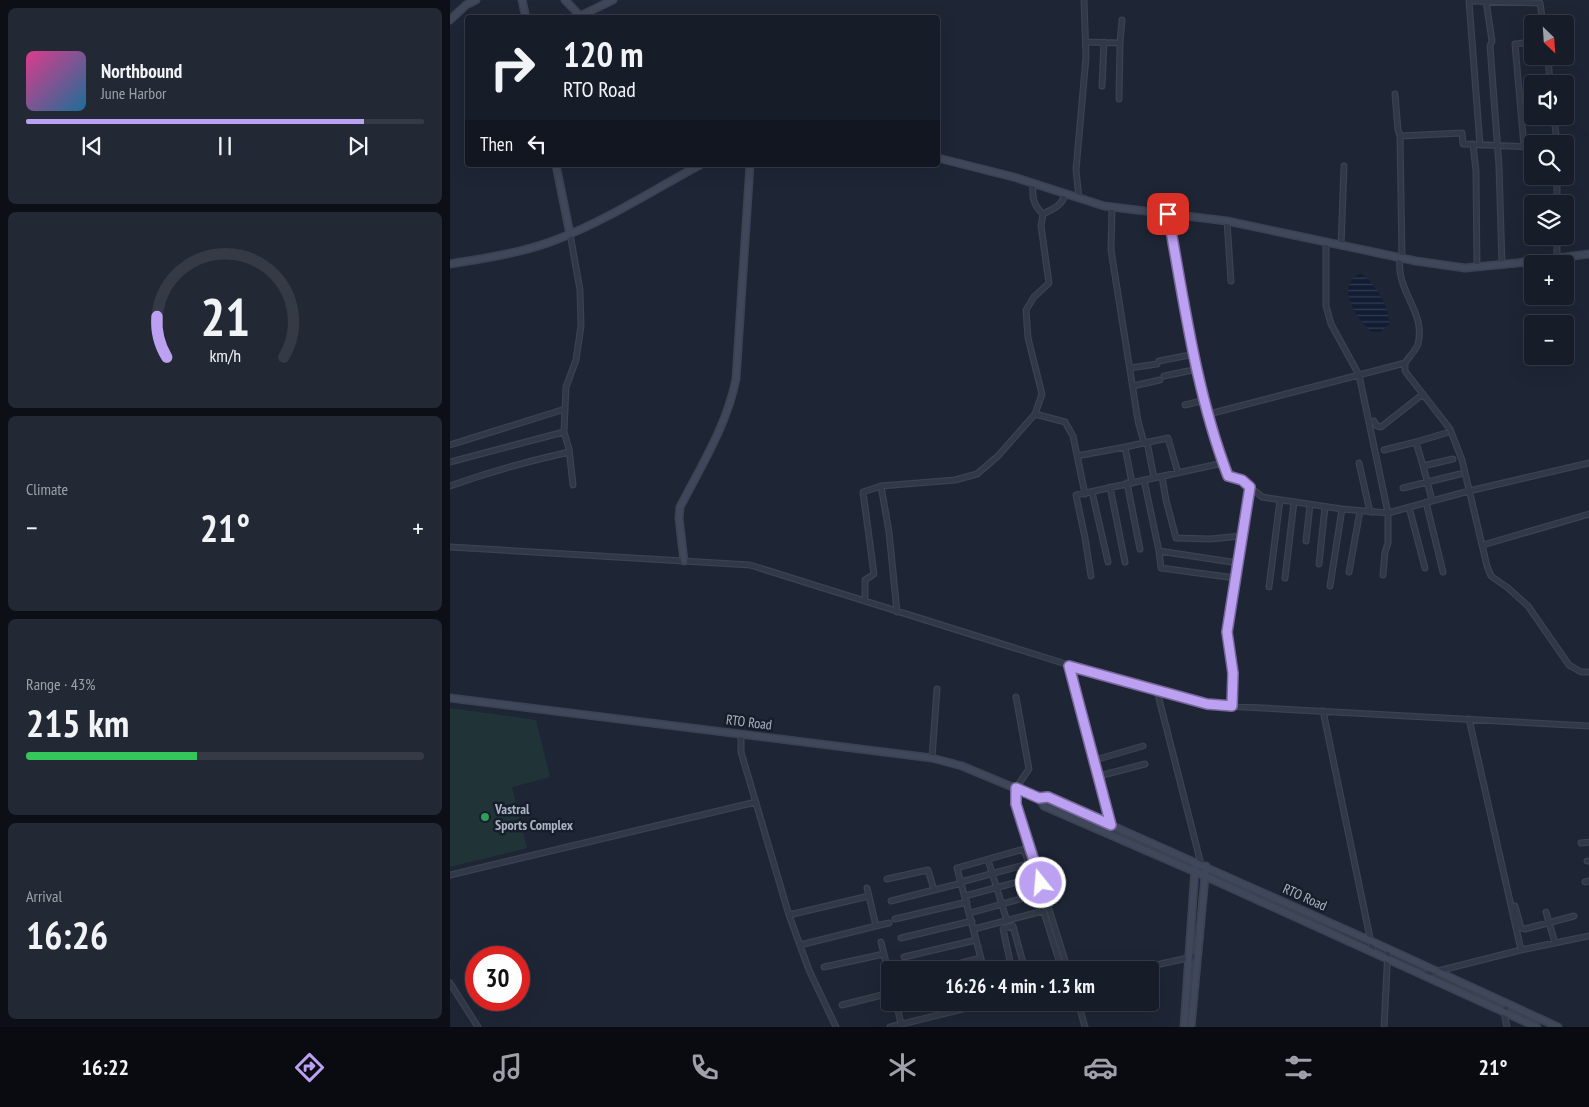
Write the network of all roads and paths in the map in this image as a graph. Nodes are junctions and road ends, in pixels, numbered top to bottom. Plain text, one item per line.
1 (476, 0) edge
2 (522, 0) edge
3 (565, 0) edge
4 (613, 0) edge
5 (1084, 0) edge
6 (1486, 1) edge
7 (525, 15) edge
8 (579, 15) edge
9 (585, 15) edge
10 (1542, 15) edge
11 (450, 20) edge
12 (1122, 20) dead end
13 (1086, 42) junction
14 (1104, 42) junction
15 (1120, 43) junction
16 (1524, 43) edge
17 (1102, 86) dead end
18 (1395, 94) dead end
19 (1118, 99) dead end
20 (1400, 136) junction
21 (1473, 144) junction
22 (1480, 145) junction
23 (1498, 146) junction
24 (1524, 147) joint
25 (940, 158) edge
26 (1344, 166) dead end
27 (556, 167) edge
28 (696, 167) edge
29 (750, 167) edge
30 (1033, 184) junction
31 (1065, 194) junction
32 (1080, 198) junction
33 (1112, 207) junction
34 (1043, 214) junction
35 (1168, 214) junction
36 (1227, 221) junction
37 (570, 234) junction
38 (1326, 242) junction
39 (1341, 246) junction
40 (1589, 254) edge
41 (1574, 256) edge
42 (1401, 258) junction
43 (1524, 262) edge
44 (450, 264) edge
45 (1502, 265) junction
46 (1477, 267) junction
47 (1231, 281) dead end
48 (1195, 354) junction
49 (1405, 363) junction
50 (1130, 368) junction
51 (1198, 369) junction
52 (1359, 375) junction
53 (1164, 376) dead end
54 (1160, 380) dead end
55 (1133, 386) junction
56 (1423, 394) junction
57 (1205, 400) junction
58 (1186, 405) dead end
59 (565, 409) junction
60 (1035, 414) junction
61 (1209, 414) junction
62 (1374, 421) dead end
63 (564, 432) junction
64 (1446, 433) dead end
65 (1146, 442) junction
66 (1416, 442) junction
67 (450, 445) edge
68 (1125, 447) junction
69 (1384, 450) dead end
70 (569, 452) junction
71 (1077, 456) junction
72 (1453, 458) dead end
73 (450, 462) edge
74 (1223, 463) junction
75 (1359, 463) dead end
76 (1589, 464) edge
77 (1422, 466) junction
78 (1178, 473) junction
79 (1460, 474) dead end
80 (1162, 477) junction
81 (1154, 478) junction
82 (1144, 480) junction
83 (1427, 482) junction
84 (1129, 483) junction
85 (450, 486) edge
86 (573, 486) dead end
87 (881, 486) junction
88 (1110, 487) junction
89 (1250, 487) junction
90 (1402, 488) dead end
91 (1469, 491) junction
92 (1092, 492) junction
93 (1085, 494) junction
94 (1280, 500) junction
95 (1432, 500) junction
96 (1294, 502) junction
97 (1426, 502) junction
98 (1310, 505) junction
99 (1325, 506) junction
100 (1409, 507) junction
101 (1342, 509) junction
102 (1360, 511) junction
103 (1370, 512) junction
104 (1388, 513) junction
105 (1589, 514) edge
106 (1242, 536) junction
107 (1306, 541) dead end
108 (1482, 545) junction
109 (450, 547) edge
110 (1140, 549) dead end
111 (1159, 550) junction
112 (684, 561) junction
113 (1108, 562) dead end
114 (1125, 562) dead end
115 (1238, 563) junction
116 (1318, 564) dead end
117 (1425, 568) dead end
118 (1349, 572) dead end
119 (1443, 572) dead end
120 (1383, 575) dead end
121 (1091, 576) dead end
122 (1235, 578) junction
123 (1285, 578) dead end
124 (1330, 586) dead end
125 (1269, 587) dead end
126 (865, 601) junction
127 (897, 612) junction
128 (1069, 666) junction
129 (1589, 672) edge
130 (937, 689) dead end
131 (1157, 691) junction
132 (1016, 697) dead end
133 (450, 698) edge
134 (1232, 706) junction
135 (1323, 711) junction
136 (1469, 719) junction
137 (1589, 726) edge
138 (741, 734) junction
139 (1143, 746) dead end
140 (932, 758) junction
141 (1095, 760) junction
142 (1145, 764) dead end
143 (1099, 776) junction
144 (1016, 788) junction
145 (1039, 798) junction
146 (756, 802) junction
147 (1111, 825) junction
148 (1150, 842) junction
149 (1589, 842) edge
150 (1581, 843) dead end
151 (1146, 850) junction
152 (988, 860) junction
153 (1028, 864) junction
154 (1201, 864) junction
155 (1195, 872) junction
156 (992, 873) junction
157 (450, 875) edge
158 (1205, 876) junction
159 (1033, 878) junction
160 (887, 879) dead end
161 (962, 883) junction
162 (867, 888) dead end
163 (997, 888) junction
164 (934, 890) junction
165 (1038, 894) junction
166 (869, 896) junction
167 (965, 896) junction
168 (891, 901) dead end
169 (967, 902) junction
170 (1002, 904) junction
171 (1515, 906) dead end
172 (1043, 911) junction
173 (1546, 912) dead end
174 (970, 913) junction
175 (789, 915) junction
176 (1574, 916) dead end
177 (896, 919) dead end
178 (972, 920) junction
179 (1007, 920) junction
180 (1549, 922) junction
181 (889, 923) dead end
182 (876, 926) junction
183 (1009, 927) junction
184 (974, 929) junction
185 (1589, 936) edge
186 (901, 938) dead end
187 (976, 940) junction
188 (1371, 941) junction
189 (881, 942) dead end
190 (1555, 943) junction
191 (800, 945) junction
192 (1388, 949) junction
193 (1521, 950) junction
194 (1374, 952) junction
195 (884, 954) junction
196 (1197, 956) junction
197 (904, 957) dead end
198 (981, 958) junction
199 (1190, 958) junction
200 (1387, 959) junction
201 (886, 961) edge
202 (969, 961) edge
203 (982, 961) edge
204 (1010, 961) edge
205 (1023, 961) edge
206 (1059, 961) edge
207 (1065, 961) edge
208 (1159, 965) edge
209 (824, 967) dead end
210 (1436, 972) junction
211 (1421, 976) junction
212 (450, 982) edge
213 (881, 995) edge
214 (1508, 1004) junction
215 (842, 1005) dead end
216 (898, 1011) edge
217 (954, 1011) edge
218 (1081, 1011) edge
219 (1504, 1012) junction
220 (901, 1024) junction
221 (478, 1027) edge
222 (836, 1027) edge
223 (890, 1027) edge
224 (1085, 1027) edge
225 (1184, 1027) edge
226 (1191, 1027) edge
227 (1384, 1027) edge
228 (1507, 1027) edge
229 (1537, 1027) edge
230 (1558, 1027) edge

1 - 11 street
2 - 7 street
3 - 8 street
4 - 9 street
5 - 13 street
6 - 10 street
6 - 22 street
6 - 23 street
12 - 15 street
13 - 14 street
13 - 32 street
14 - 15 street
14 - 17 street
15 - 19 street
16 - 24 street
18 - 20 street
20 - 21 street
20 - 42 street
21 - 22 street
21 - 46 street
22 - 23 street
23 - 24 street
23 - 45 street
25 - 30 street
26 - 39 street
27 - 37 street
28 - 37 street
29 - 112 street
30 - 31 street
30 - 34 street
31 - 32 street
31 - 34 street
32 - 33 street
33 - 35 street
33 - 50 street
34 - 60 street
35 - 36 street
35 - 48 street
36 - 38 street
36 - 47 street
37 - 44 street
37 - 59 street
38 - 39 street
38 - 52 street
39 - 42 street
40 - 41 street
42 - 46 street
42 - 49 street
43 - 45 street
45 - 46 street
48 - 50 street
48 - 51 street
49 - 52 street
49 - 56 street
50 - 55 street
51 - 53 street
51 - 57 street
52 - 61 street
52 - 104 street
54 - 55 street
55 - 65 street
56 - 62 street
56 - 91 street
57 - 58 street
57 - 61 street
59 - 63 street
59 - 67 street
60 - 71 street
60 - 87 street
61 - 74 street
63 - 70 street
63 - 73 street
64 - 66 street
65 - 68 street
65 - 78 street
65 - 81 street
66 - 69 street
66 - 77 street
68 - 71 street
68 - 84 street
70 - 85 street
70 - 86 street
71 - 93 street
72 - 77 street
74 - 78 street
74 - 89 street
75 - 103 street
76 - 91 street
77 - 83 street
78 - 80 street
79 - 83 street
80 - 81 street
80 - 106 street
81 - 82 street
82 - 84 street
82 - 111 street
83 - 90 street
83 - 95 street
84 - 88 street
84 - 110 street
87 - 126 street
87 - 127 street
88 - 92 street
88 - 114 street
89 - 94 street
89 - 106 street
91 - 95 street
91 - 108 street
92 - 93 street
92 - 113 street
93 - 121 street
94 - 96 street
94 - 125 street
95 - 97 street
96 - 98 street
96 - 123 street
97 - 100 street
97 - 119 street
98 - 99 street
98 - 107 street
99 - 101 street
99 - 116 street
100 - 104 street
100 - 117 street
101 - 102 street
101 - 124 street
102 - 103 street
102 - 118 street
103 - 104 street
104 - 120 street
105 - 108 street
106 - 115 street
108 - 129 street
109 - 112 street
111 - 115 street
111 - 122 street
112 - 126 street
115 - 122 street
122 - 134 street
126 - 127 street
127 - 128 street
128 - 131 street
128 - 141 street
130 - 140 street
131 - 134 street
131 - 154 street
132 - 144 street
133 - 138 street, RTO Road
134 - 135 street
135 - 136 street
135 - 188 street
136 - 137 street
136 - 193 street
138 - 140 street, RTO Road
138 - 146 street
139 - 141 street
140 - 144 street, RTO Road
141 - 143 street
142 - 143 street
143 - 147 street
144 - 145 street, RTO Road
144 - 207 street
145 - 147 street, RTO Road
145 - 151 street, RTO Road
146 - 157 street
146 - 175 street
147 - 148 street, RTO Road
148 - 151 street
148 - 154 street, RTO Road
149 - 150 street
151 - 155 street, RTO Road
152 - 153 street
152 - 156 street
152 - 161 street
153 - 156 street
153 - 159 street
154 - 155 street
154 - 158 street
154 - 188 street, RTO Road
155 - 158 street, RTO Road
155 - 199 street
156 - 161 street
156 - 163 street
158 - 194 street, RTO Road
158 - 196 street
159 - 163 street
159 - 165 street
160 - 164 street
161 - 164 street
161 - 167 street
162 - 166 street
163 - 167 street
163 - 170 street
164 - 168 street
165 - 170 street
165 - 172 street
166 - 175 street
166 - 182 street
167 - 169 street
169 - 174 street
169 - 177 street
170 - 174 street
170 - 179 street
171 - 180 street
172 - 179 street
172 - 206 street
173 - 180 street
174 - 178 street
175 - 191 street
176 - 180 street
178 - 184 street
178 - 186 street
179 - 183 street
179 - 184 street
180 - 190 street
181 - 182 street
182 - 191 street
183 - 204 street
183 - 205 street
184 - 187 street
185 - 190 street
187 - 197 street
187 - 198 street
188 - 192 street, RTO Road
188 - 194 street
189 - 195 street
190 - 193 street
191 - 222 street
192 - 200 street
192 - 210 street, RTO Road
193 - 210 street
194 - 200 street, RTO Road
195 - 201 street
195 - 209 street
196 - 199 street
196 - 226 street
198 - 202 street
198 - 203 street
199 - 208 street
199 - 225 street
200 - 211 street, RTO Road
200 - 227 street
210 - 211 street
210 - 214 street, RTO Road
211 - 219 street, RTO Road
212 - 221 street
213 - 215 street
214 - 219 street
214 - 230 street, RTO Road
216 - 220 street
217 - 220 street
218 - 224 street
219 - 228 street
219 - 229 street, RTO Road
220 - 223 street

